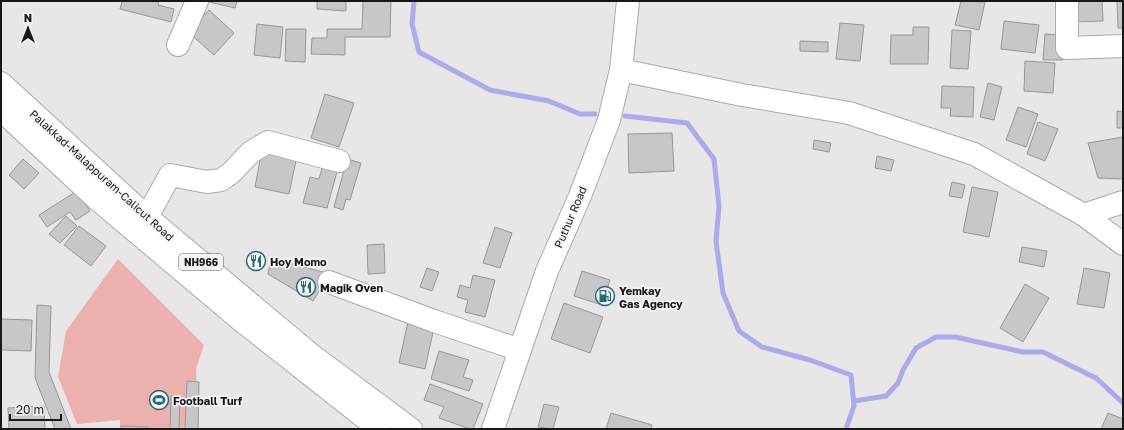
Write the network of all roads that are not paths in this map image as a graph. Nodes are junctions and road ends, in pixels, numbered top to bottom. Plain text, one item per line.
1 (197, 1) edge
2 (628, 1) edge
3 (1068, 1) edge
4 (178, 45) dead end
5 (1123, 46) edge
6 (621, 70) junction
7 (1, 83) edge
8 (1, 110) edge
9 (338, 161) dead end
10 (1123, 202) edge
11 (1084, 215) junction
12 (147, 217) junction
13 (1123, 244) edge
14 (329, 282) dead end
15 (520, 350) junction
16 (379, 429) edge
17 (411, 429) edge
18 (493, 429) edge

1 - 4 main road
2 - 6 main road, Puthur Road
3 - 5 main road
6 - 11 main road
6 - 15 main road, Puthur Road
7 - 12 main road, Palakkad-Malappuram-Calicut Road / NH966
8 - 16 main road, Palakkad-Malappuram-Calicut Road / NH966
9 - 12 main road
10 - 11 main road
11 - 13 main road
12 - 17 main road, Palakkad-Malappuram-Calicut Road / NH966
14 - 15 main road
15 - 18 main road, Puthur Road

